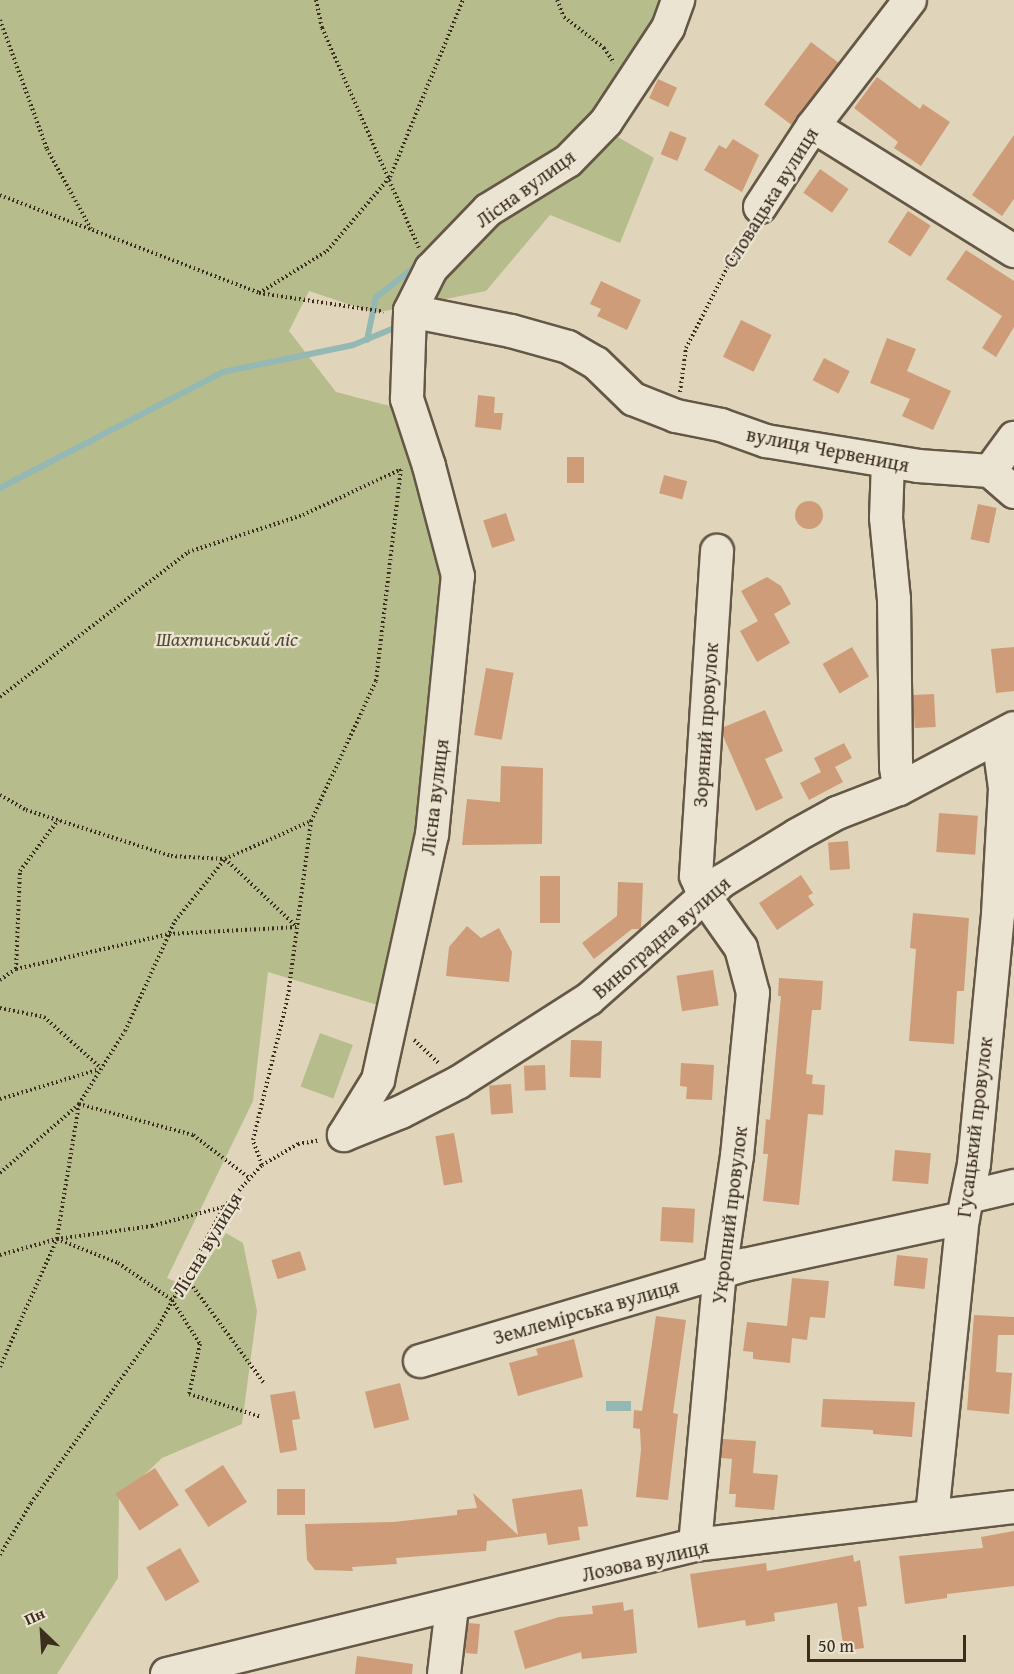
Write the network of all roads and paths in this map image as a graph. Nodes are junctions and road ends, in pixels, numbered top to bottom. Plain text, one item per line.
1 (316, 0) edge
2 (463, 0) edge
3 (557, 0) edge
4 (678, 0) edge
5 (910, 0) edge
6 (0, 20) edge
7 (630, 86) junction
8 (813, 126) junction
9 (390, 177) junction
10 (0, 195) edge
11 (760, 207) joint
12 (92, 230) junction
13 (420, 251) dead end
14 (1014, 251) edge
15 (259, 293) junction
16 (411, 312) junction
17 (676, 417) junction
18 (1014, 438) edge
19 (402, 457) dead end
20 (888, 461) junction
21 (401, 469) junction
22 (990, 471) junction
23 (1014, 492) edge
24 (717, 551) dead end
25 (0, 696) edge
26 (1006, 732) edge
27 (899, 789) junction
28 (0, 795) edge
29 (59, 820) junction
30 (311, 821) junction
31 (225, 859) junction
32 (705, 897) junction
33 (297, 927) junction
34 (169, 934) junction
35 (16, 969) junction
36 (0, 980) edge
37 (0, 1008) edge
38 (393, 1022) junction
39 (101, 1068) junction
40 (459, 1082) junction
41 (0, 1099) edge
42 (79, 1104) junction
43 (344, 1135) junction
44 (262, 1165) junction
45 (0, 1173) edge
46 (248, 1177) junction
47 (1014, 1186) edge
48 (224, 1207) junction
49 (965, 1207) junction
50 (57, 1239) junction
51 (0, 1255) edge
52 (720, 1272) junction
53 (185, 1276) junction
54 (172, 1300) junction
55 (420, 1361) dead end
56 (0, 1367) edge
57 (264, 1383) dead end
58 (261, 1417) dead end
59 (1014, 1507) edge
60 (932, 1516) junction
61 (695, 1545) junction
62 (0, 1555) edge
63 (452, 1607) junction
64 (167, 1674) edge
65 (444, 1674) edge

1 - 9 path
2 - 9 path
3 - 7 path
4 - 7 street, Лісна вулиця
5 - 8 street, Словацька вулиця
6 - 12 path
7 - 16 street, Лісна вулиця
8 - 11 street, Словацька вулиця
8 - 14 street
9 - 13 path
9 - 15 path
10 - 12 path
11 - 17 path, Словацька вулиця
12 - 15 path
15 - 16 path
16 - 17 street, вулиця Червениця
16 - 38 street, Лісна вулиця
17 - 20 street, вулиця Червениця
18 - 22 street
19 - 21 path
20 - 22 street, вулиця Червениця
20 - 27 street
21 - 25 path
21 - 30 path
22 - 23 street
24 - 32 street, Зоряний провулок
26 - 27 street, Виноградна вулиця
26 - 49 street, Гусацький провулок
27 - 32 street, Виноградна вулиця
28 - 29 path
29 - 31 path
29 - 35 path
30 - 31 path
30 - 33 path
31 - 33 path
31 - 34 path
32 - 40 street, Виноградна вулиця
32 - 52 street, Укропний провулок
33 - 34 path
33 - 44 path
34 - 35 path
34 - 39 path
35 - 36 path
37 - 39 path
38 - 40 path
38 - 43 street, Лісна вулиця
39 - 41 path
39 - 42 path
40 - 43 street, Виноградна вулиця
42 - 45 path
42 - 46 path
42 - 50 path
43 - 44 path, Лісна вулиця
44 - 46 path, Лісна вулиця
46 - 48 path, Лісна вулиця
47 - 49 street, Землемірська вулиця
48 - 50 path
48 - 53 path, Лісна вулиця
49 - 52 street, Землемірська вулиця
49 - 60 street, Гусацький провулок
50 - 51 path
50 - 54 path
50 - 56 path
52 - 55 street, Землемірська вулиця
52 - 61 street, Укропний провулок
53 - 54 path, Лісна вулиця
53 - 57 path
54 - 58 path
54 - 62 path, Лісна вулиця
59 - 60 street, Лозова вулиця
60 - 61 street, Лозова вулиця
61 - 63 street, Лозова вулиця
63 - 64 street, Лозова вулиця
63 - 65 street

